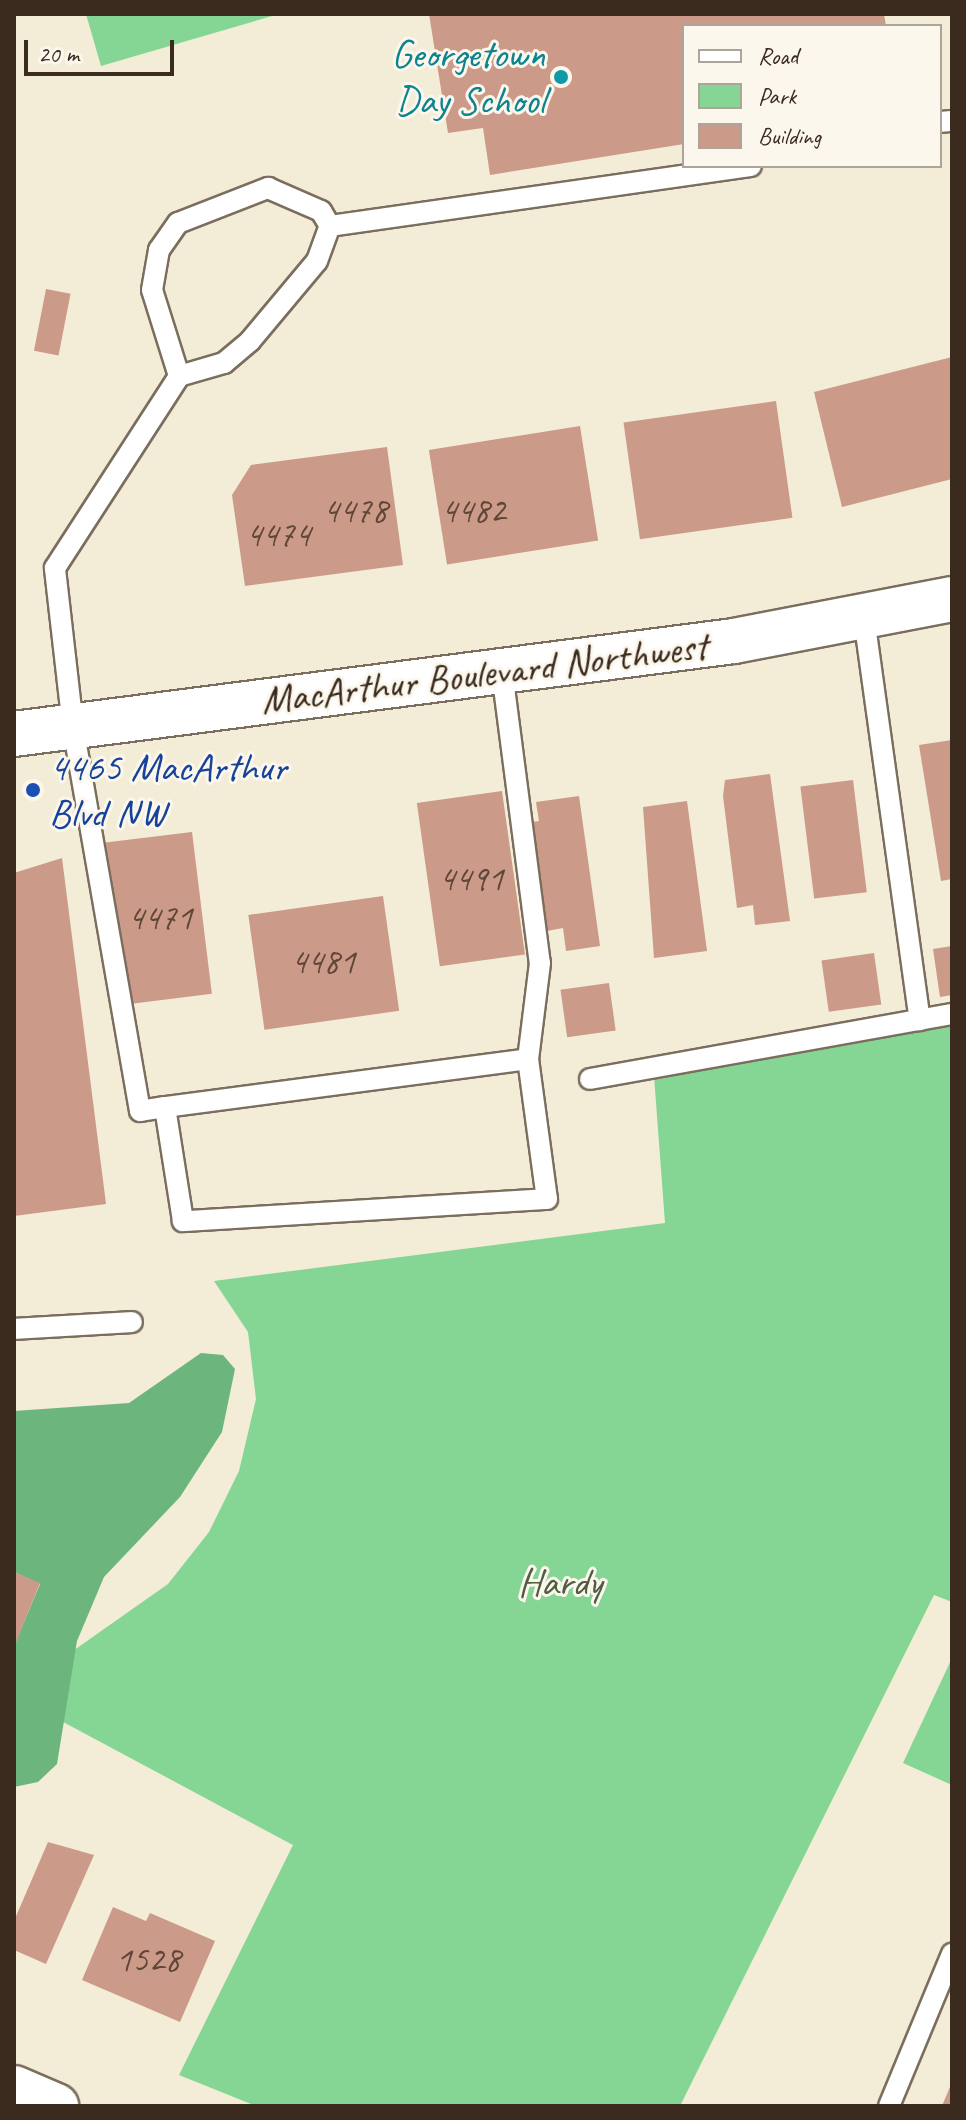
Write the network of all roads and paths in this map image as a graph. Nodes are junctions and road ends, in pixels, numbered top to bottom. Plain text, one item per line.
1 (737, 168) edge
2 (330, 226) junction
3 (179, 376) junction
4 (952, 599) edge
5 (864, 618) junction
6 (502, 672) junction
7 (73, 727) junction
8 (14, 734) edge
9 (952, 1014) edge
10 (920, 1020) junction
11 (528, 1059) junction
12 (590, 1079) dead end
13 (165, 1107) junction
14 (132, 1322) dead end
15 (14, 1329) edge
16 (952, 1954) edge
17 (14, 2088) edge
18 (56, 2106) edge
19 (889, 2106) edge

1 - 2 lane
2 - 3 lane
2 - 3 lane
3 - 7 lane
4 - 5 main road, MacArthur Boulevard Northwest
5 - 6 main road, MacArthur Boulevard Northwest
5 - 10 lane
6 - 7 main road, MacArthur Boulevard Northwest
6 - 11 lane
7 - 8 main road, MacArthur Boulevard Northwest
7 - 13 lane
9 - 10 lane
10 - 12 lane
11 - 13 lane
11 - 13 lane
14 - 15 lane
16 - 19 lane
17 - 18 main road

